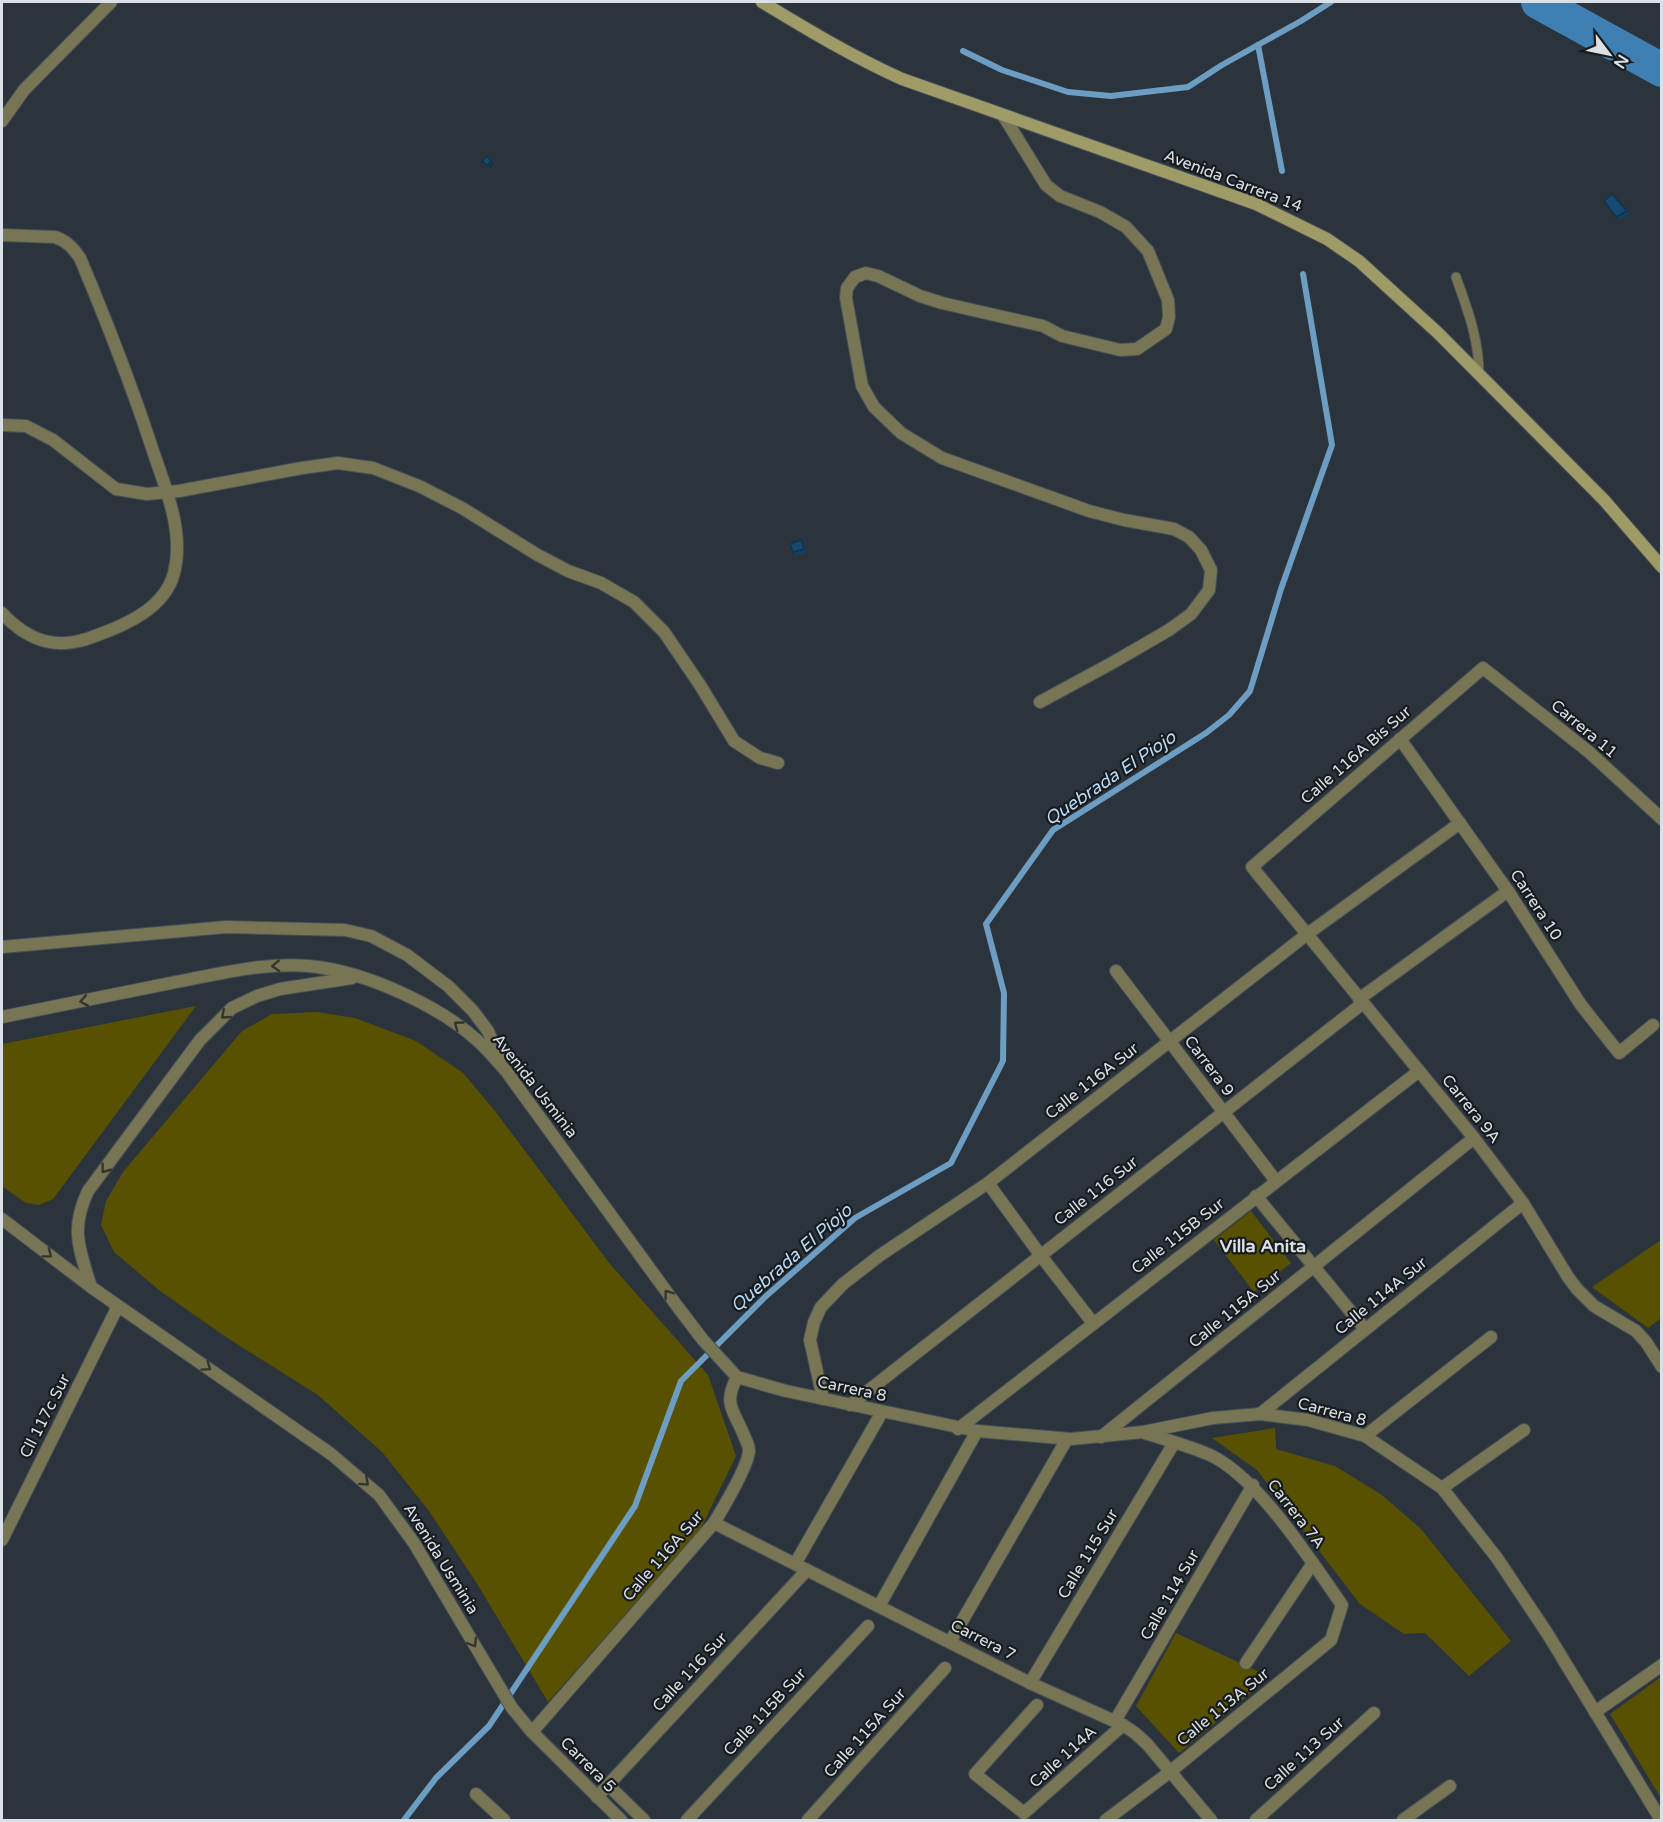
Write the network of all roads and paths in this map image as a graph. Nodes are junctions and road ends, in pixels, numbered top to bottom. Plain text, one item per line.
1 (111, 2) edge
2 (762, 2) edge
3 (1003, 115) junction
4 (2, 121) edge
5 (2, 235) edge
6 (1456, 277) dead end
7 (1479, 375) junction
8 (2, 425) edge
9 (167, 492) junction
10 (1662, 567) edge
11 (2, 613) edge
12 (1483, 668) joint
13 (1040, 702) dead end
14 (1400, 739) junction
15 (778, 763) dead end
16 (1662, 819) edge
17 (1460, 823) junction
18 (1252, 867) joint
19 (1508, 891) junction
20 (1306, 935) junction
21 (2, 947) edge
22 (1116, 970) dead end
23 (359, 977) junction
24 (1361, 1001) junction
25 (2, 1017) edge
26 (1653, 1025) dead end
27 (1170, 1041) junction
28 (506, 1071) junction
29 (1419, 1071) junction
30 (1224, 1112) junction
31 (1474, 1138) junction
32 (1276, 1181) junction
33 (988, 1184) junction
34 (1256, 1196) junction
35 (1522, 1203) junction
36 (2, 1219) edge
37 (1041, 1256) junction
38 (1314, 1267) junction
39 (91, 1287) junction
40 (118, 1306) junction
41 (1093, 1323) junction
42 (1365, 1329) junction
43 (1491, 1337) dead end
44 (1662, 1367) edge
45 (737, 1377) junction
46 (823, 1399) junction
47 (850, 1405) junction
48 (882, 1412) junction
49 (1260, 1414) junction
50 (958, 1429) junction
51 (1524, 1430) dead end
52 (977, 1431) junction
53 (1143, 1432) junction
54 (1365, 1436) junction
55 (1101, 1437) junction
56 (1067, 1439) junction
57 (1174, 1443) junction
58 (1253, 1485) junction
59 (1442, 1488) junction
60 (714, 1523) junction
61 (2, 1540) edge
62 (1313, 1563) junction
63 (795, 1564) junction
64 (807, 1570) junction
65 (1342, 1605) joint
66 (879, 1606) junction
67 (868, 1626) dead end
68 (950, 1642) junction
69 (1246, 1663) dead end
70 (1662, 1665) edge
71 (945, 1668) dead end
72 (1029, 1683) junction
73 (1037, 1706) dead end
74 (1595, 1712) junction
75 (1374, 1713) dead end
76 (1119, 1723) junction
77 (532, 1732) junction
78 (1171, 1771) junction
79 (608, 1785) junction
80 (1450, 1786) dead end
81 (476, 1794) dead end
82 (597, 1797) junction
83 (504, 1821) edge
84 (621, 1821) edge
85 (644, 1821) edge
86 (687, 1821) edge
87 (808, 1821) edge
88 (1106, 1821) edge
89 (1211, 1821) edge
90 (1256, 1821) edge
91 (1403, 1821) edge
92 (1661, 1821) edge

1 - 4 street
2 - 3 main road, Avenida Carrera 14
3 - 7 main road, Avenida Carrera 14
3 - 13 street
5 - 9 street
6 - 7 lane
7 - 10 main road, Avenida Carrera 14
8 - 9 street
9 - 11 street
9 - 15 street
12 - 14 street, Calle 116A Bis Sur
12 - 16 street, Carrera 11
14 - 17 street, Carrera 10
14 - 18 street, Calle 116A Bis Sur
17 - 19 street, Carrera 10
17 - 20 street, Calle 116A Sur
18 - 20 street, Carrera 9A
19 - 24 street, Calle 116 Sur
19 - 26 street, Carrera 10
20 - 24 street, Carrera 9A
20 - 27 street, Calle 116A Sur
21 - 28 street
22 - 27 street, Carrera 9
23 -> 25 street, Avenida Usminia
28 -> 23 street, Avenida Usminia
23 -> 39 street
24 - 29 street, Carrera 9A
24 - 30 street, Calle 116 Sur
27 - 30 street, Carrera 9
27 - 33 street, Calle 116A Sur
45 -> 28 street, Avenida Usminia
29 - 31 street, Carrera 9A
29 - 32 street, Calle 115B Sur
30 - 32 street, Carrera 9
30 - 37 street, Calle 116 Sur
31 - 35 street, Carrera 9A
31 - 38 street, Calle 115A Sur
32 - 34 street, Calle 115B Sur
33 - 37 street
33 - 46 street, Calle 116A Sur
34 - 38 street
34 - 41 street, Calle 115B Sur
35 - 42 street, Calle 114A Sur
35 - 44 street, Carrera 9A
36 -> 39 street, Avenida Usminia
37 - 41 street
37 - 47 street, Calle 116 Sur
38 - 42 street
38 - 55 street, Calle 115A Sur
39 - 40 street, Avenida Usminia
40 - 61 street, Cll 117c Sur
40 -> 77 street, Avenida Usminia
41 - 50 street, Calle 115B Sur
42 - 49 street, Calle 114A Sur
43 - 54 street
45 - 46 street, Carrera 8
45 - 60 street, Calle 116A Sur
46 - 47 street, Carrera 8
47 - 48 street, Carrera 8
48 - 50 street, Carrera 8
48 - 63 street
49 - 53 street, Carrera 8
49 - 54 street, Carrera 8
50 - 52 street, Carrera 8
51 - 59 street
52 - 56 street, Carrera 8
52 - 66 street
53 - 55 street, Carrera 8
53 - 57 street, Carrera 7A
54 - 59 street, Carrera 8
55 - 56 street, Carrera 8
56 - 68 street
57 - 58 street, Carrera 7A
57 - 72 street, Calle 115 Sur
58 - 62 street, Carrera 7A
58 - 76 street, Calle 114 Sur
59 - 74 street, Carrera 8
60 - 63 street, Carrera 7
60 - 77 street, Calle 116A Sur
62 - 65 street, Carrera 7A
62 - 69 street
63 - 64 street, Carrera 7
64 - 66 street, Carrera 7
64 - 79 street, Calle 116 Sur
65 - 78 street, Calle 113A Sur
66 - 68 street, Carrera 7
67 - 86 street, Calle 115B Sur
68 - 72 street, Carrera 7
70 - 74 street
71 - 87 street, Calle 115A Sur
72 - 76 street, Carrera 7
73 - 76 street, Calle 114A
74 - 92 street, Carrera 8
75 - 90 street, Calle 113 Sur
76 - 78 street, Carrera 7
77 - 82 street, Carrera 5
78 - 88 street, Calle 113A Sur
78 - 89 street, Carrera 7
79 - 82 street, Calle 116 Sur
79 - 85 street, Carrera 5
80 - 91 street
81 - 83 street
82 - 84 street, Carrera 5

